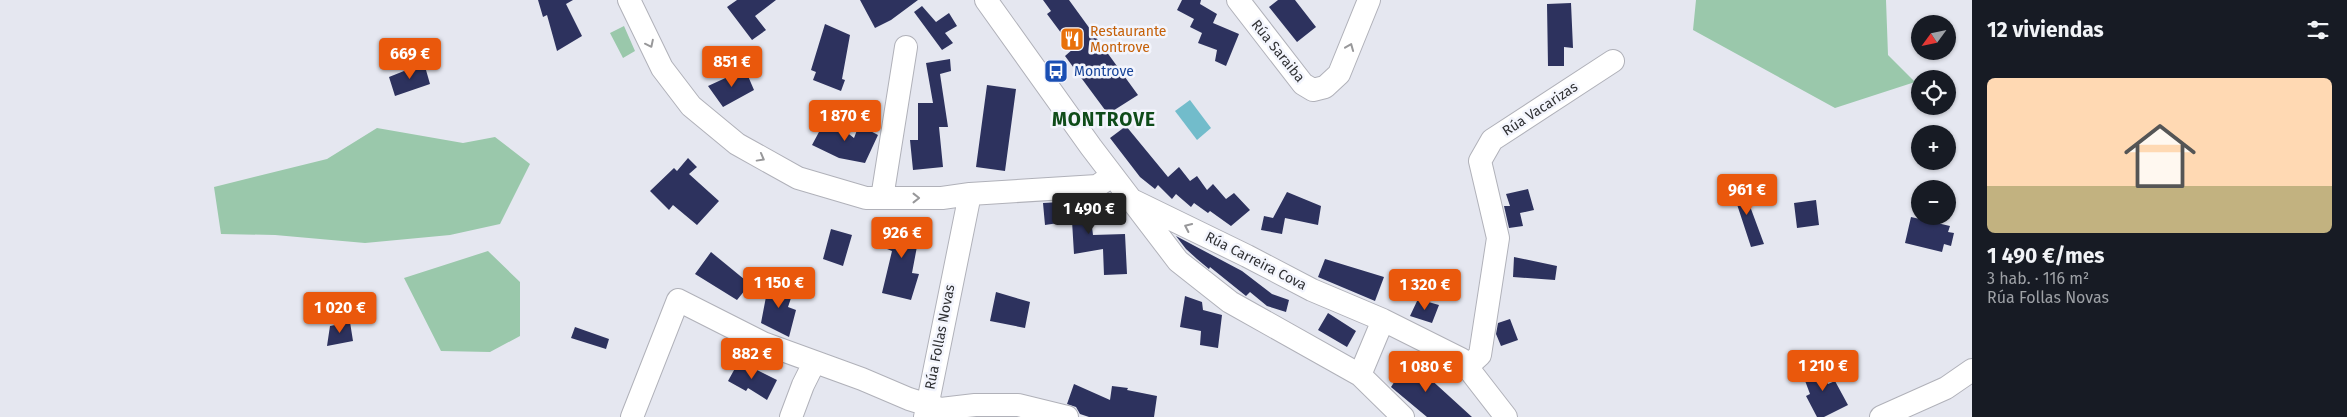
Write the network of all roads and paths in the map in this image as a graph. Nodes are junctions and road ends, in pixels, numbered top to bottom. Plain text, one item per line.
1 (629, 0) edge
2 (986, 0) edge
3 (1238, 0) edge
4 (1369, 0) edge
5 (906, 47) dead end
6 (1613, 61) dead end
7 (1112, 176) junction
8 (970, 194) junction
9 (882, 198) junction
10 (1130, 199) junction
11 (1383, 320) junction
12 (814, 363) junction
13 (1466, 366) junction
14 (1972, 370) edge
15 (1360, 375) junction
16 (926, 410) edge
17 (632, 417) edge
18 (791, 417) edge
19 (1067, 417) edge
20 (1403, 417) edge
21 (1506, 417) edge
22 (1881, 417) edge

1 -> 9 street
2 - 7 street
3 -> 4 street, Rúa Saraiba
5 - 9 street
6 - 13 street, Rúa Vacarizas
7 - 8 street
7 - 10 street
9 -> 8 street
8 - 16 street, Rúa Follas Novas
11 -> 10 street, Rúa Carreira Cova
10 - 15 street
11 - 13 street, Rúa Carreira Cova
11 - 15 street
12 - 16 street
12 - 17 street
12 - 18 street
13 - 21 street, Rúa Carreira Cova
14 - 22 street
15 - 20 street
16 - 19 street

